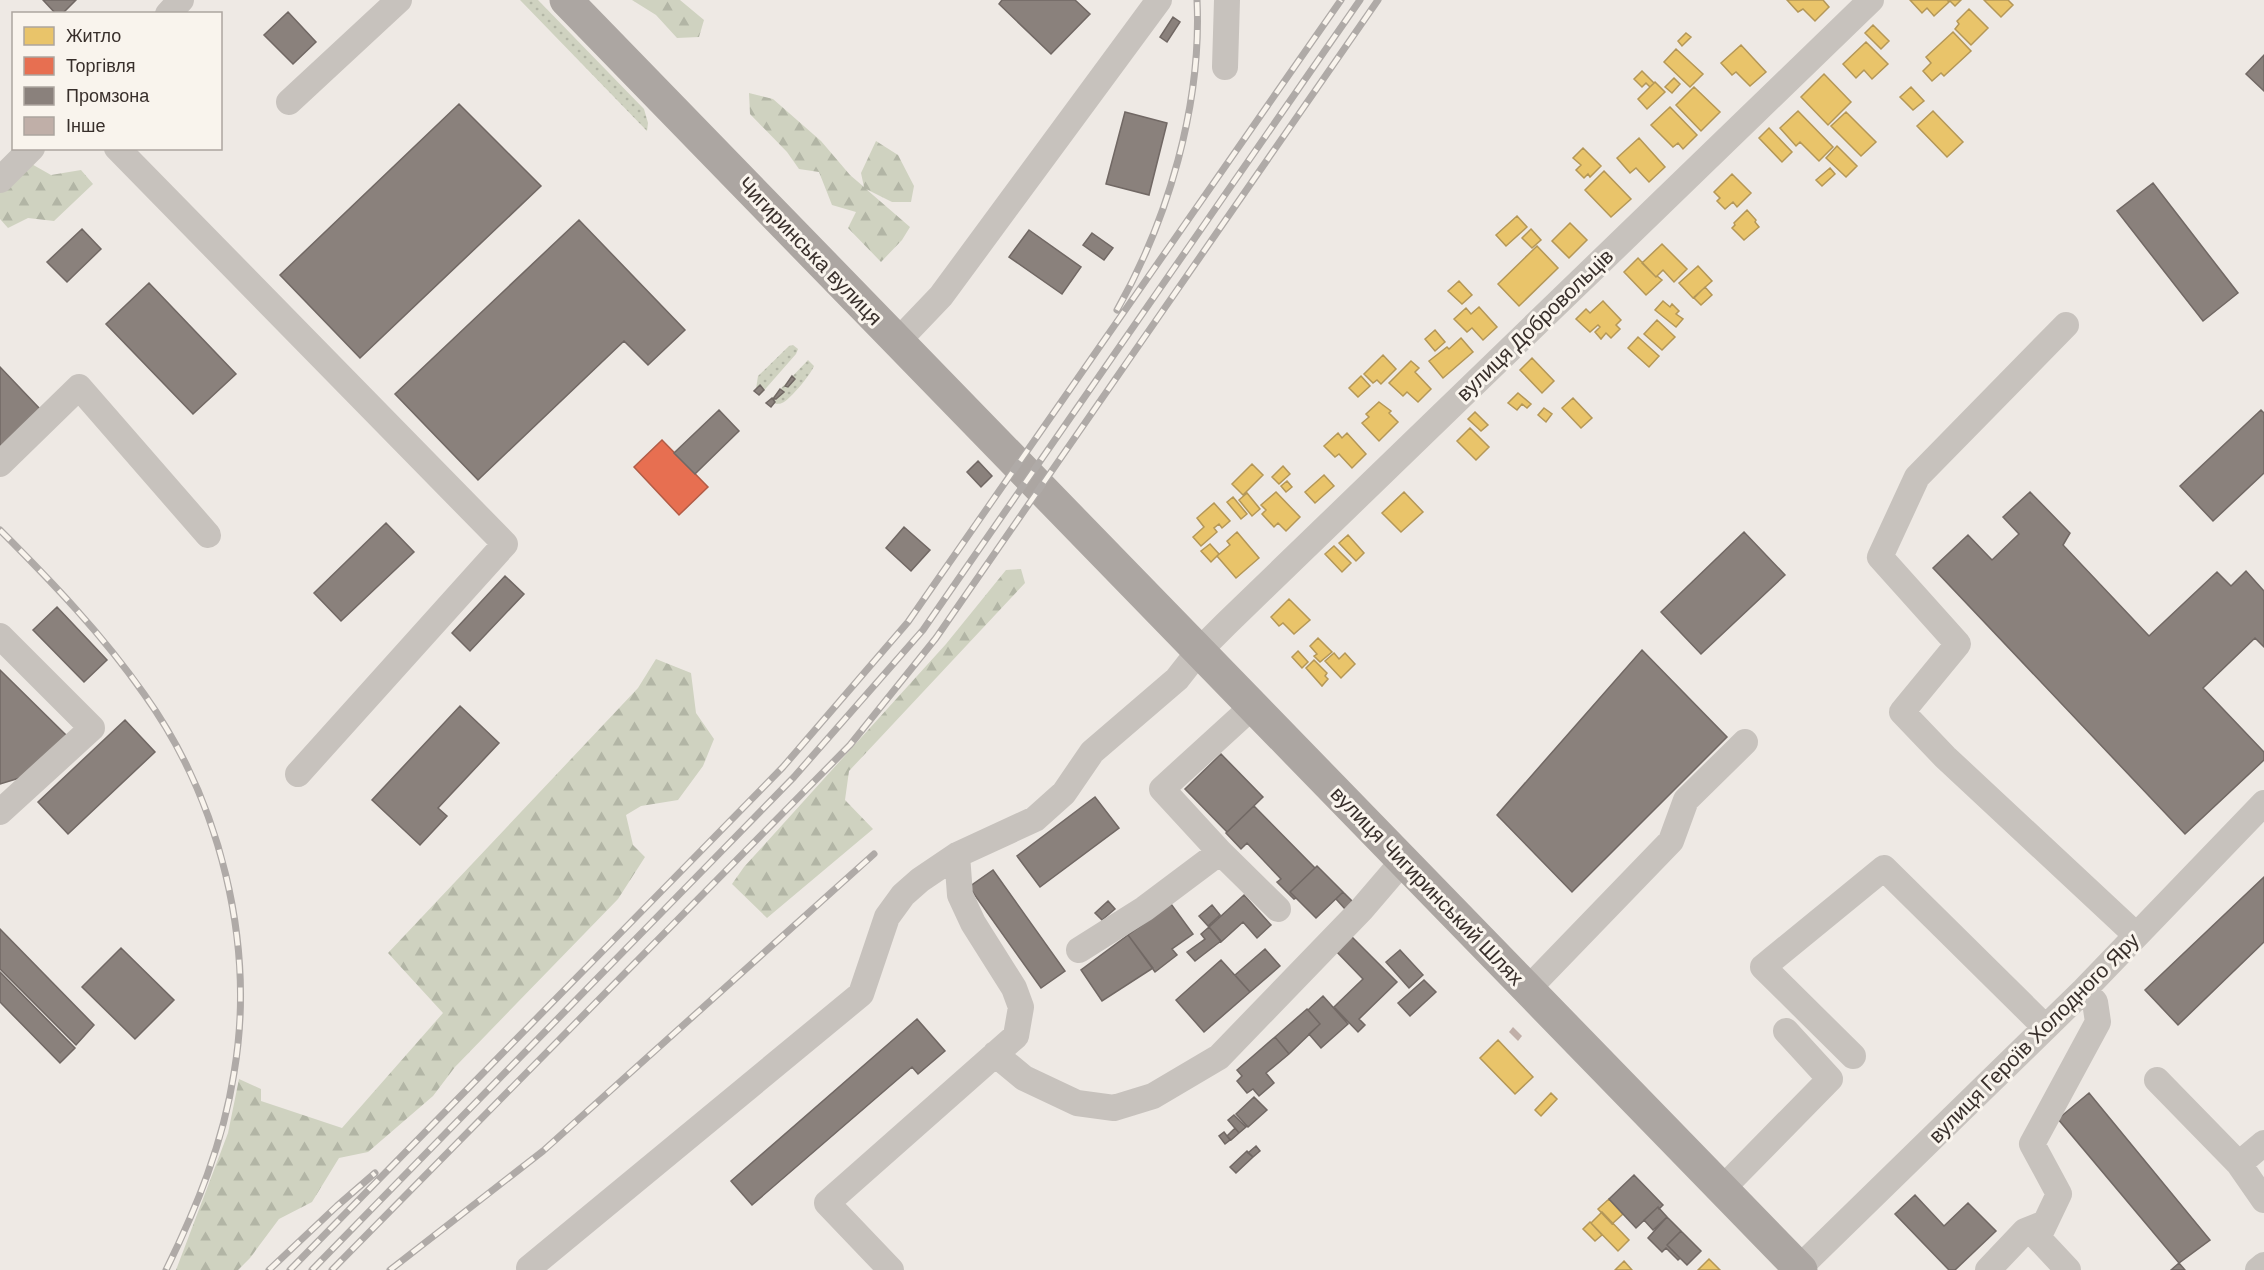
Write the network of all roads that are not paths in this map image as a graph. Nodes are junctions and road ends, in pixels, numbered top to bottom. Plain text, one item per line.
1 (181, 0) edge
2 (399, 0) edge
3 (566, 0) edge
4 (1160, 0) edge
5 (1227, 0) edge
6 (1871, 0) edge
7 (170, 12) edge
8 (1225, 67) dead end
9 (289, 102) dead end
10 (30, 150) edge
11 (119, 150) edge
12 (0, 180) edge
13 (2066, 325) dead end
14 (898, 341) junction
15 (0, 464) edge
16 (1054, 502) joint
17 (208, 535) dead end
18 (0, 636) edge
19 (1199, 651) junction
20 (1253, 706) junction
21 (1745, 742) dead end
22 (298, 774) dead end
23 (2264, 803) edge
24 (0, 812) edge
25 (1220, 852) junction
26 (957, 855) junction
27 (1403, 861) junction
28 (1278, 909) dead end
29 (2136, 935) junction
30 (1079, 950) dead end
31 (1528, 989) junction
32 (2084, 990) junction
33 (2045, 1027) junction
34 (1786, 1031) dead end
35 (995, 1054) junction
36 (1853, 1056) dead end
37 (2157, 1080) dead end
38 (2264, 1143) edge
39 (2240, 1164) junction
40 (1722, 1189) junction
41 (2264, 1200) edge
42 (2045, 1223) junction
43 (2264, 1265) edge
44 (529, 1268) dead end
45 (1800, 1269) edge
46 (891, 1270) edge
47 (1988, 1270) edge
48 (2068, 1270) edge
49 (2258, 1270) edge

1 - 7 street
2 - 9 street
3 - 14 main road, Чигиринська вулиця
4 - 14 street
5 - 8 street
6 - 19 street, вулиця Добровольців
10 - 12 street
11 - 22 street
13 - 29 street
14 - 16 main road, Чигиринська вулиця
15 - 17 street
16 - 19 main road, вулиця Чигиринський Шлях
18 - 24 street
19 - 20 main road, вулиця Чигиринський Шлях
19 - 26 street, вулиця Добровольців
20 - 25 street
20 - 27 main road, вулиця Чигиринський Шлях
21 - 31 street
23 - 29 street, вулиця Героїв Холодного Яру
25 - 28 street
25 - 30 street
26 - 35 street
26 - 44 street, вулиця Добровольців
27 - 31 main road, вулиця Чигиринський Шлях
27 - 35 street
29 - 32 street, вулиця Героїв Холодного Яру
31 - 40 main road, вулиця Чигиринський Шлях
32 - 33 street, вулиця Героїв Холодного Яру
32 - 42 street
33 - 36 street
33 - 45 street, вулиця Героїв Холодного Яру
34 - 40 street
35 - 46 street
37 - 39 street
38 - 39 street
39 - 41 street
40 - 45 main road, вулиця Чигиринський Шлях
42 - 47 street
42 - 48 street
43 - 49 street

